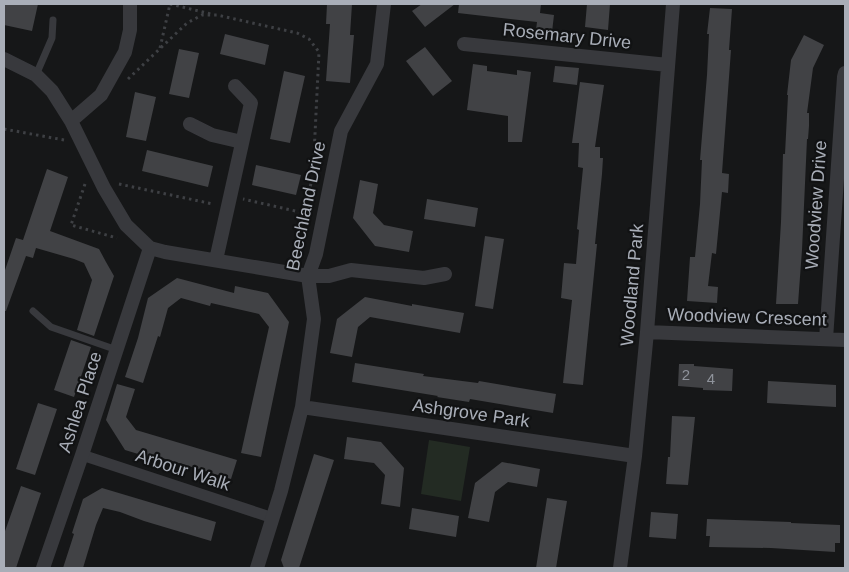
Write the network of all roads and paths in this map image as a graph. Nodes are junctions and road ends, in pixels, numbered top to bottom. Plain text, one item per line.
1 (130, 4) edge
2 (170, 4) edge
3 (384, 4) edge
4 (673, 4) edge
5 (217, 15) dead end
6 (53, 20) dead end
7 (464, 44) dead end
8 (160, 48) dead end
9 (4, 59) edge
10 (668, 65) junction
11 (845, 73) edge
12 (36, 75) junction
13 (235, 86) dead end
14 (71, 121) junction
15 (190, 124) dead end
16 (4, 129) edge
17 (79, 136) junction
18 (242, 142) junction
19 (93, 165) junction
20 (101, 181) junction
21 (228, 207) junction
22 (140, 238) junction
23 (150, 248) junction
24 (216, 260) junction
25 (445, 274) dead end
26 (308, 276) junction
27 (33, 311) dead end
28 (647, 332) junction
29 (826, 339) junction
30 (845, 340) edge
31 (117, 350) junction
32 (302, 408) junction
33 (82, 455) junction
34 (634, 456) junction
35 (273, 518) junction
36 (43, 568) edge
37 (257, 568) edge
38 (620, 568) edge

1 - 14 street
2 - 5 path
2 - 8 path
3 - 26 street, Beechland Drive
4 - 10 street, Woodland Park
6 - 12 lane
7 - 10 street, Rosemary Drive
9 - 12 street
10 - 28 street, Woodland Park
11 - 29 street, Woodview Drive
12 - 14 street
13 - 18 street
14 - 17 street
15 - 18 street
16 - 17 path
17 - 19 street
18 - 21 street
19 - 20 street
19 - 22 path
20 - 21 path
20 - 22 street
21 - 24 street
22 - 23 street
23 - 24 street
23 - 31 street, Ashlea Place
24 - 26 street
25 - 26 street
26 - 32 street, Beechland Drive
27 - 31 lane
28 - 29 street, Woodview Crescent
28 - 34 street, Woodland Park
29 - 30 street, Woodview Crescent
31 - 33 street, Ashlea Place
32 - 34 street, Ashgrove Park
32 - 35 street, Beechland Drive
33 - 35 street, Arbour Walk
33 - 36 street, Ashlea Place
34 - 38 street, Woodland Park
35 - 37 street, Beechland Drive

